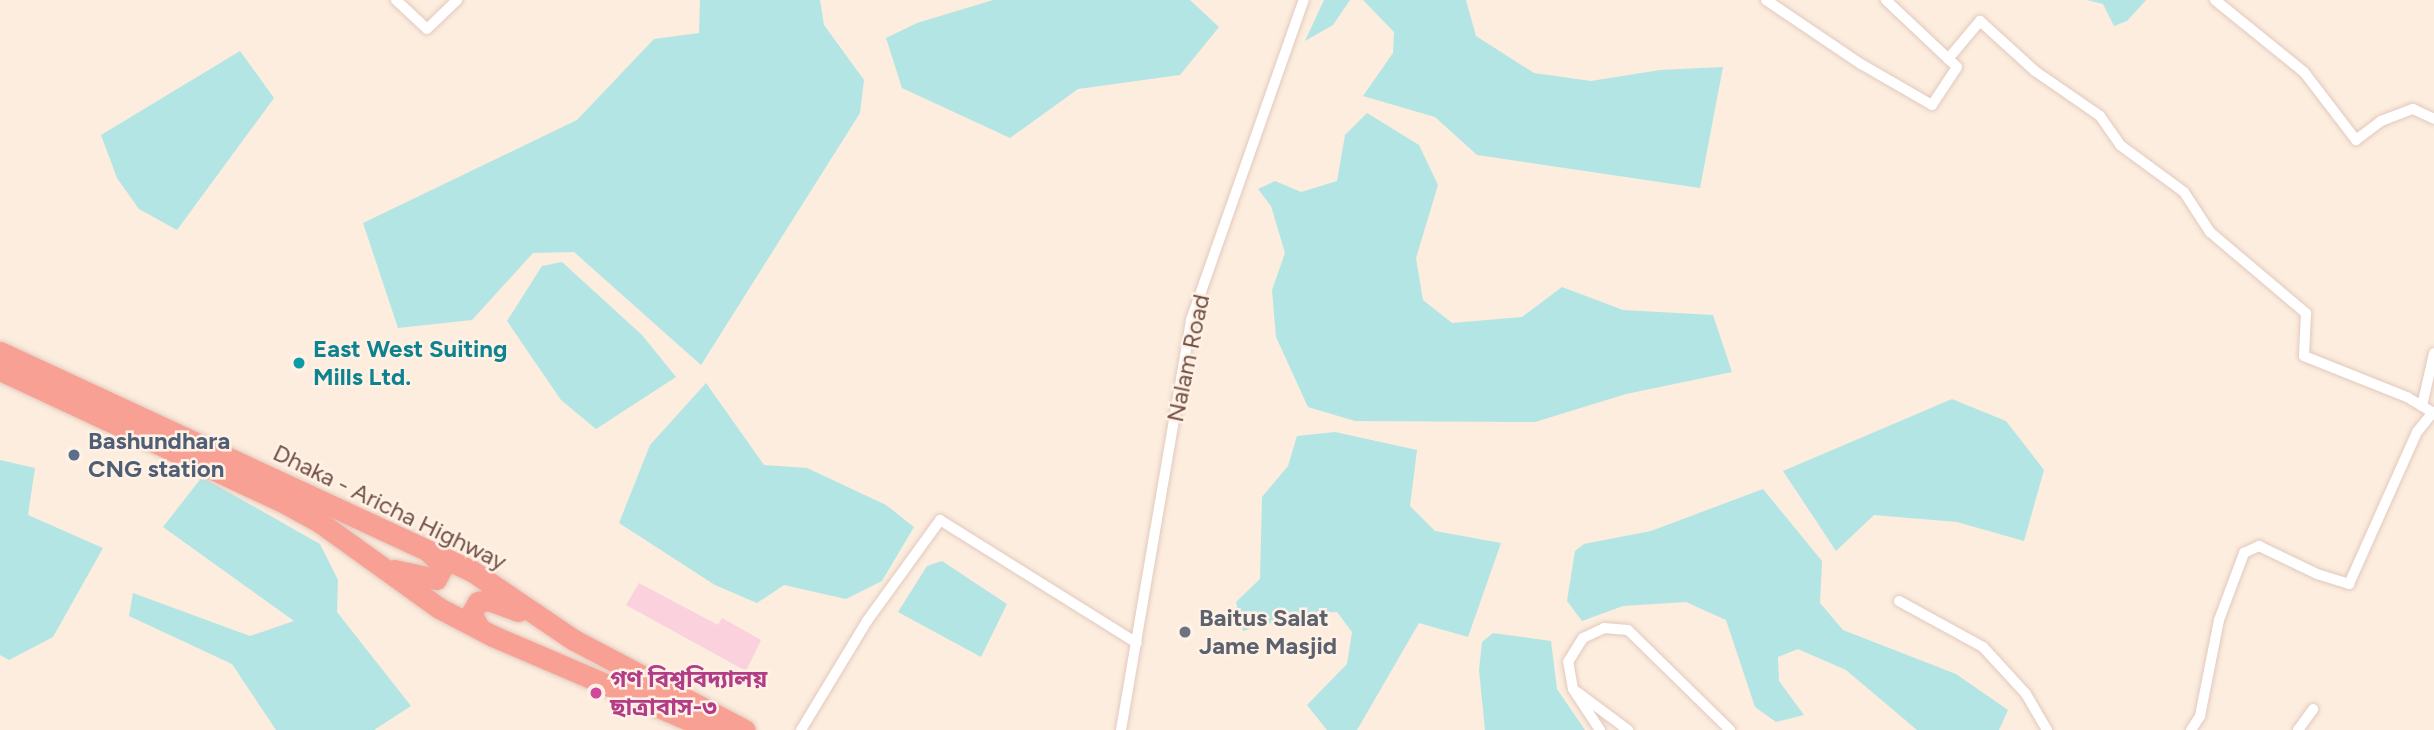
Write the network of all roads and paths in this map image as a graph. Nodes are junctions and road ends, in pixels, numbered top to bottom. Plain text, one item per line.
1 (397, 0) edge
2 (457, 0) edge
3 (1304, 0) edge
4 (1766, 0) edge
5 (1886, 0) edge
6 (2215, 0) edge
7 (1948, 59) junction
8 (2434, 119) edge
9 (0, 352) edge
10 (2434, 353) edge
11 (0, 370) edge
12 (2422, 406) junction
13 (2433, 412) edge
14 (427, 550) junction
15 (372, 562) junction
16 (1899, 601) dead end
17 (544, 622) junction
18 (480, 629) junction
19 (1137, 643) junction
20 (1573, 689) junction
21 (2314, 709) dead end
22 (712, 730) edge
23 (745, 730) edge
24 (801, 730) edge
25 (1121, 730) edge
26 (1600, 730) edge
27 (1628, 730) edge
28 (1730, 730) edge
29 (2047, 730) edge
30 (2191, 730) edge
31 (2298, 730) edge

1 - 2 street
3 - 19 street, Nalam Road
4 - 7 street
5 - 7 street
6 - 8 street
7 - 12 street
9 - 14 highway, Dhaka - Aricha Highway
10 - 12 street
11 - 15 highway
12 - 13 street
13 - 30 street
14 - 15 highway
14 - 17 highway, Dhaka - Aricha Highway
15 - 18 highway
16 - 29 street
17 - 18 highway
17 - 23 highway, Dhaka - Aricha Highway
18 - 22 highway
19 - 24 street
19 - 25 street, Nalam Road
20 - 26 street
20 - 27 street
20 - 28 street
21 - 31 street

